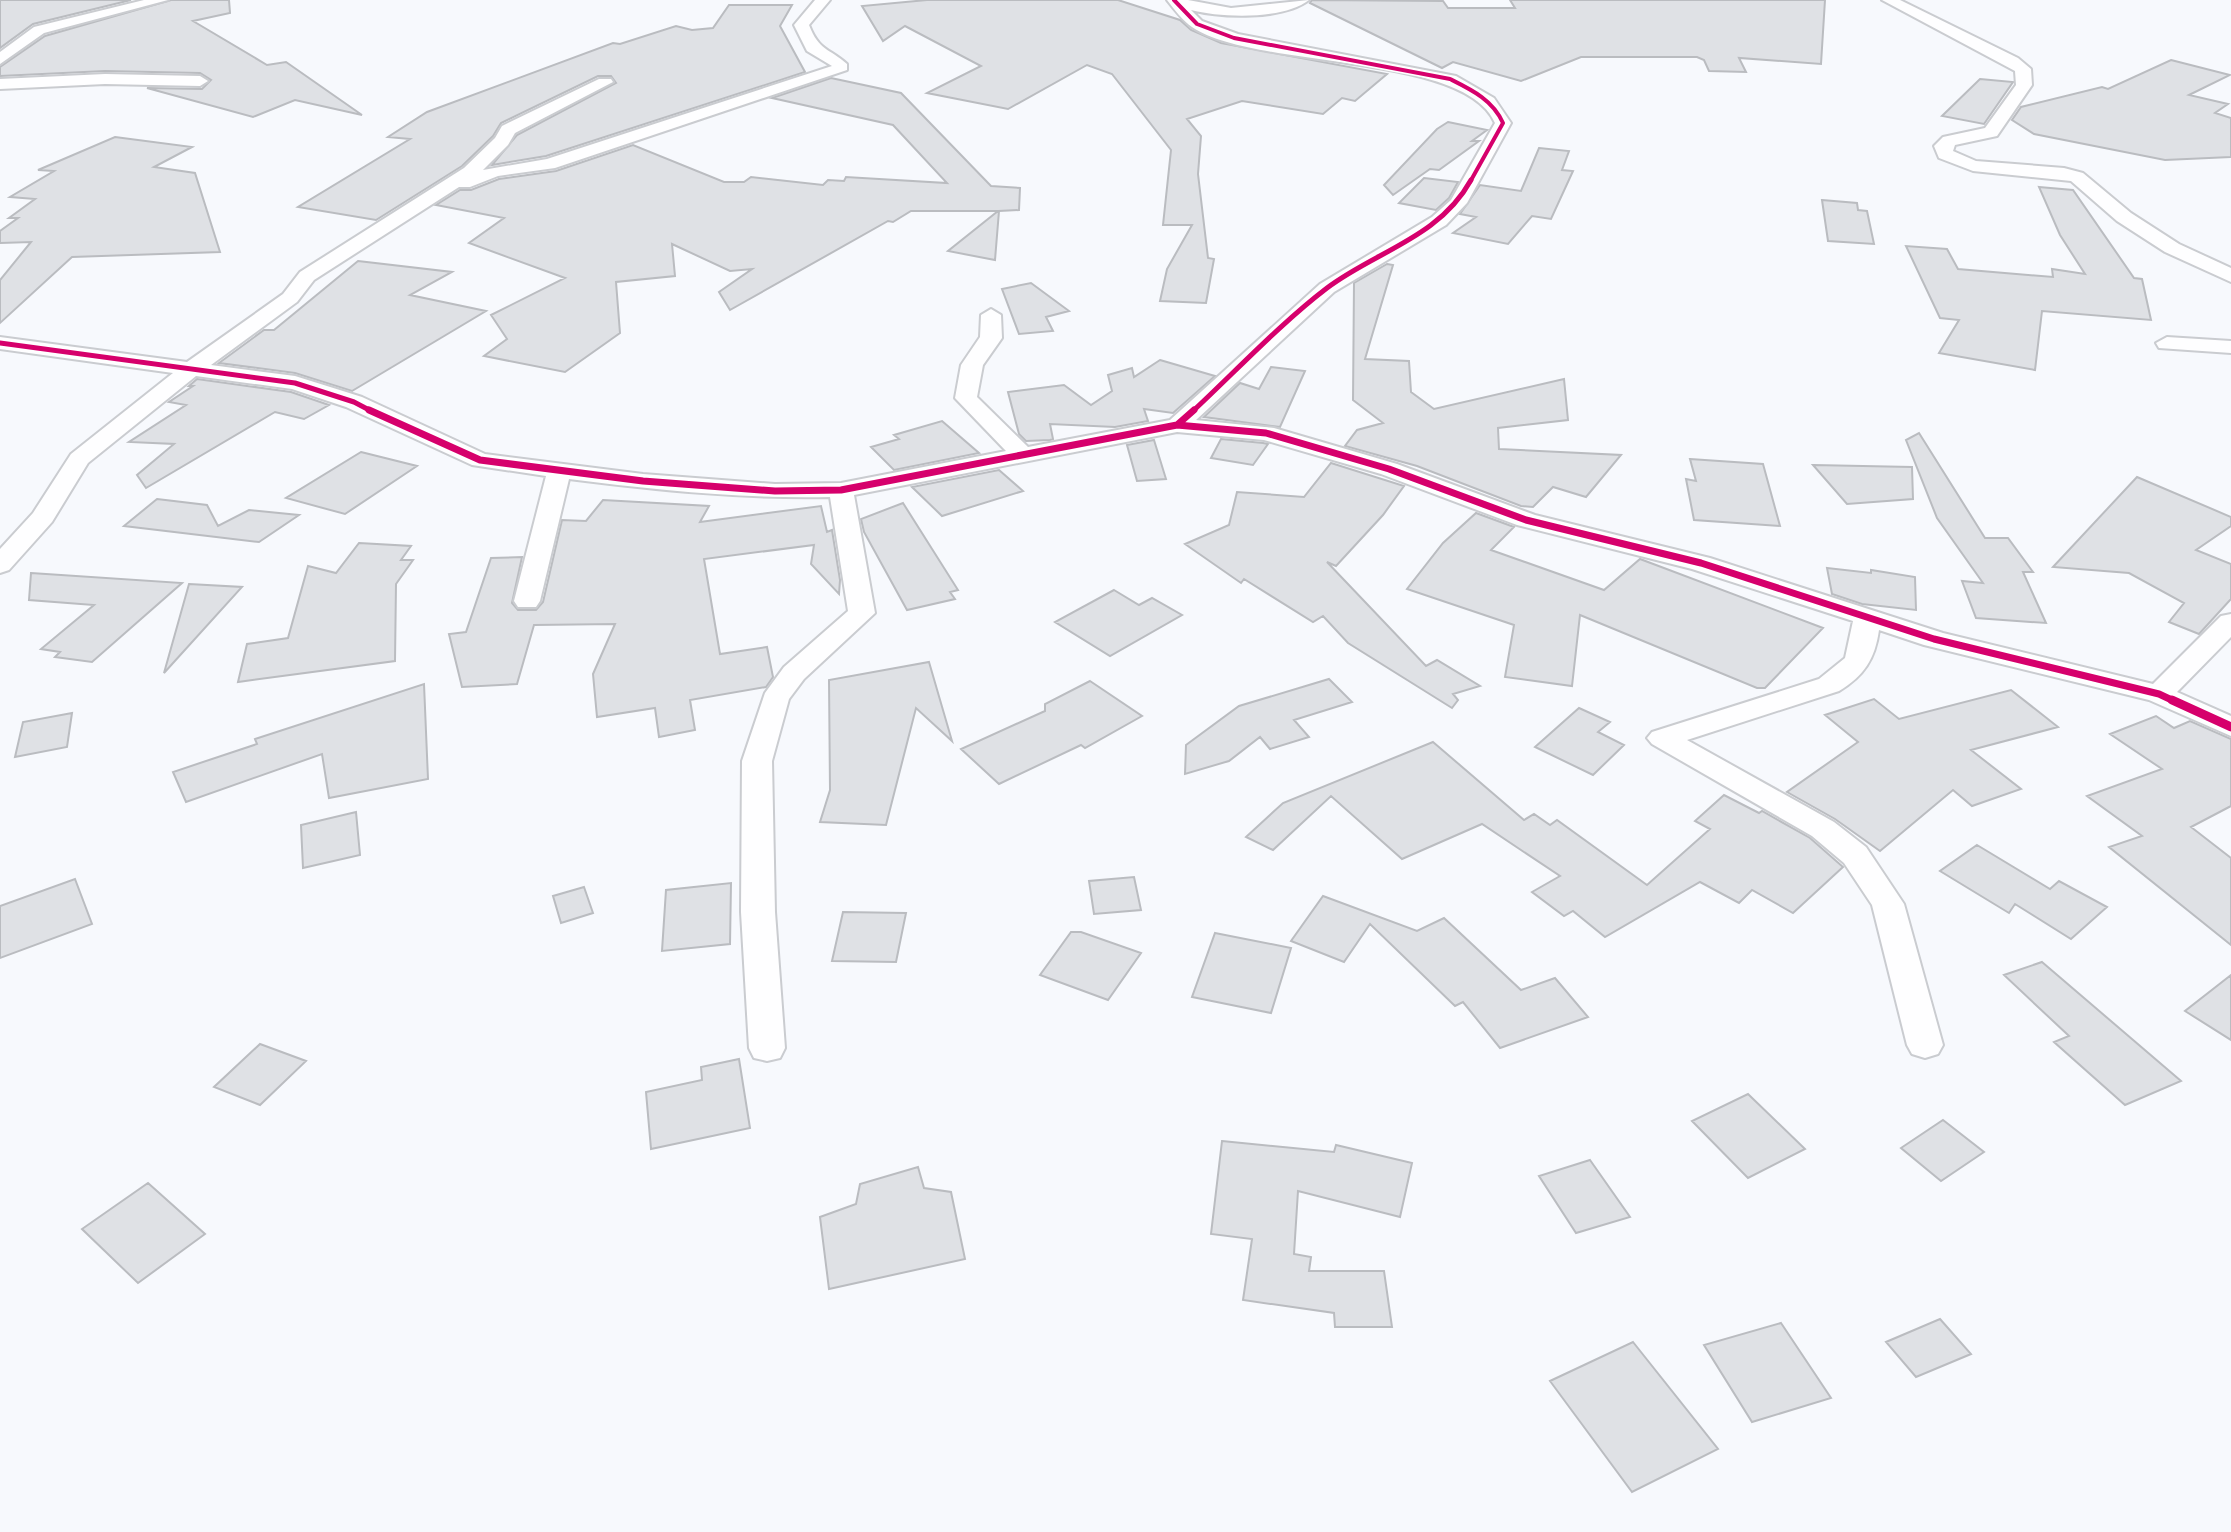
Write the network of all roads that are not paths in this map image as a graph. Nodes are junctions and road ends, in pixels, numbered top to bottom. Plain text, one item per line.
1 (161, 0) edge
2 (823, 0) edge
3 (1173, 0) edge
4 (1302, 0) edge
5 (1889, 0) edge
6 (0, 59) edge
7 (200, 81) dead end
8 (605, 82) dead end
9 (0, 84) edge
10 (411, 208) junction
11 (2231, 276) edge
12 (991, 315) dead end
13 (0, 343) edge
14 (2167, 343) dead end
15 (2231, 347) edge
16 (190, 370) junction
17 (1177, 425) junction
18 (1024, 456) junction
19 (559, 470) junction
20 (841, 490) junction
21 (0, 565) edge
22 (527, 601) dead end
23 (1867, 619) junction
24 (2231, 622) edge
25 (2159, 694) junction
26 (2231, 727) edge
27 (1925, 1045) dead end
28 (767, 1048) dead end

1 - 6 street
2 - 10 street
3 - 4 street
3 - 17 street
5 - 11 street
7 - 9 street
8 - 10 street
10 - 16 street
12 - 18 street
13 - 16 street
14 - 15 street
16 - 19 street
16 - 21 street
17 - 18 street
17 - 23 street
18 - 20 street
19 - 20 street
19 - 22 street
20 - 28 street
23 - 25 street
23 - 27 street
24 - 25 street
25 - 26 street

